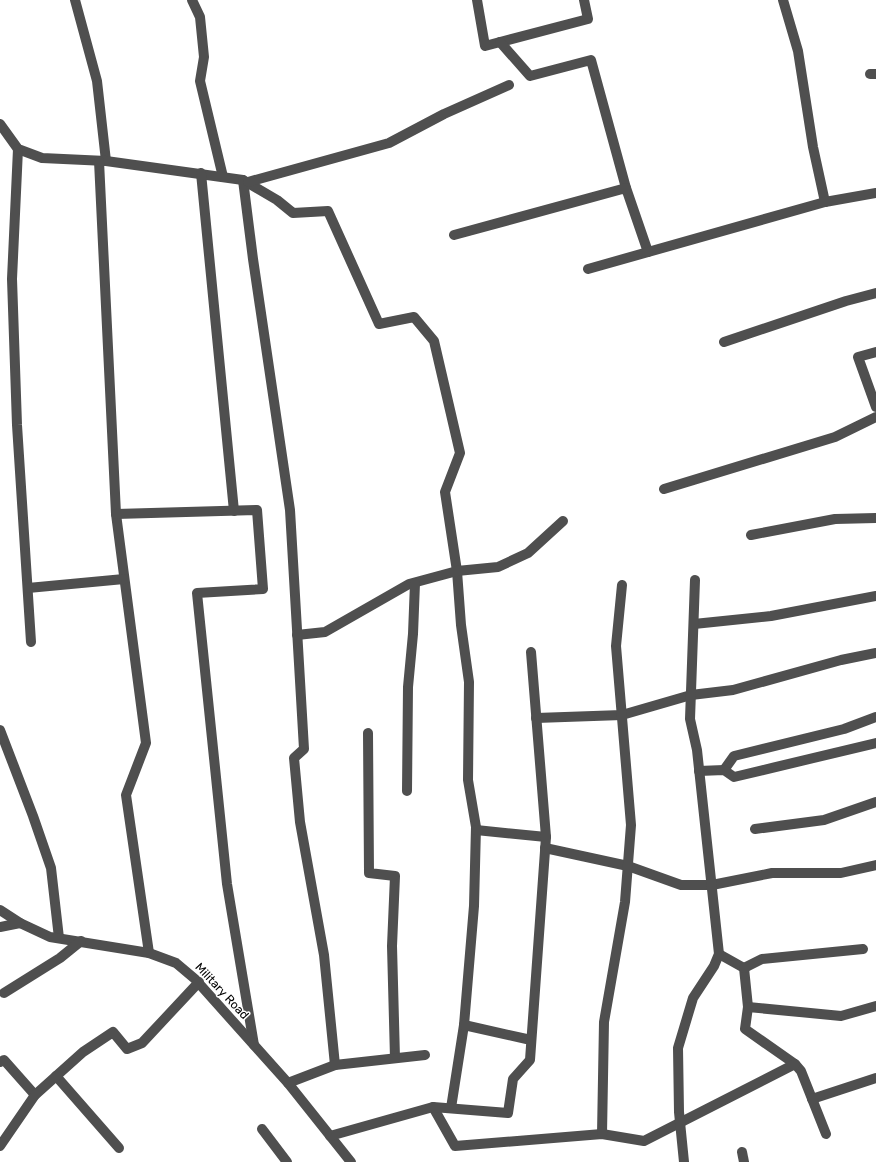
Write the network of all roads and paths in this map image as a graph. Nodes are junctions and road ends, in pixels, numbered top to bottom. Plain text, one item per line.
1 (75, 0) edge
2 (192, 0) edge
3 (477, 0) edge
4 (584, 0) edge
5 (783, 0) edge
6 (500, 42) junction
7 (509, 85) dead end
8 (0, 124) edge
9 (18, 149) junction
10 (103, 161) junction
11 (201, 173) junction
12 (223, 177) junction
13 (246, 181) junction
14 (626, 188) junction
15 (876, 193) edge
16 (825, 202) junction
17 (454, 235) dead end
18 (648, 252) junction
19 (588, 268) dead end
20 (876, 293) edge
21 (724, 342) dead end
22 (876, 352) edge
23 (876, 407) edge
24 (876, 417) edge
25 (664, 489) dead end
26 (234, 511) junction
27 (116, 514) junction
28 (876, 518) edge
29 (562, 521) dead end
30 (751, 535) dead end
31 (458, 571) junction
32 (124, 579) junction
33 (695, 580) dead end
34 (415, 583) junction
35 (622, 586) dead end
36 (28, 588) junction
37 (876, 596) edge
38 (694, 624) junction
39 (296, 635) junction
40 (31, 642) dead end
41 (531, 652) dead end
42 (876, 654) edge
43 (691, 695) junction
44 (622, 715) junction
45 (876, 717) edge
46 (536, 718) junction
47 (0, 730) edge
48 (368, 733) dead end
49 (876, 743) edge
50 (724, 770) junction
51 (699, 771) junction
52 (407, 791) dead end
53 (876, 802) edge
54 (755, 829) dead end
55 (476, 830) junction
56 (546, 837) junction
57 (545, 848) junction
58 (876, 865) edge
59 (628, 866) junction
60 (712, 885) junction
61 (0, 910) edge
62 (20, 923) junction
63 (0, 927) edge
64 (59, 938) junction
65 (81, 941) junction
66 (863, 949) dead end
67 (150, 953) junction
68 (719, 954) junction
69 (744, 968) junction
70 (199, 982) junction
71 (4, 993) dead end
72 (876, 1006) edge
73 (748, 1007) junction
74 (464, 1025) junction
75 (531, 1040) junction
76 (254, 1045) junction
77 (425, 1055) dead end
78 (395, 1058) junction
79 (0, 1062) edge
80 (795, 1064) junction
81 (335, 1065) junction
82 (56, 1076) junction
83 (876, 1078) edge
84 (288, 1083) junction
85 (35, 1095) junction
86 (812, 1099) junction
87 (433, 1107) junction
88 (451, 1108) junction
89 (680, 1123) junction
90 (262, 1129) dead end
91 (602, 1134) junction
92 (826, 1134) dead end
93 (330, 1136) junction
94 (0, 1146) edge
95 (119, 1148) dead end
96 (742, 1152) dead end
97 (287, 1162) edge
98 (351, 1162) edge
99 (684, 1162) edge
100 (744, 1162) edge

1 - 10 street
2 - 12 street
3 - 6 street
4 - 6 street
5 - 16 street
6 - 14 street
7 - 13 street
8 - 9 street
9 - 10 street
9 - 36 street
10 - 11 street
10 - 27 street
11 - 12 street
11 - 26 street
12 - 13 street
13 - 31 street
13 - 39 street
14 - 17 street
14 - 18 street
15 - 16 street
16 - 18 street
18 - 19 street
20 - 21 street
22 - 23 street
24 - 25 street
26 - 27 street
26 - 76 street
27 - 32 street
28 - 30 street
29 - 31 street
31 - 34 street
31 - 55 street
32 - 36 street
32 - 67 street
33 - 38 street
34 - 39 street
34 - 52 street
35 - 44 street
36 - 40 street
37 - 38 street
38 - 43 street
39 - 81 street
41 - 46 street
42 - 43 street
43 - 44 street
43 - 51 street
44 - 46 street
44 - 59 street
45 - 50 street
46 - 56 street
47 - 64 street
48 - 78 street
49 - 50 street
50 - 51 street
51 - 60 street
53 - 54 street
55 - 56 street
55 - 74 street
56 - 57 street
57 - 59 street
57 - 75 street
58 - 60 street
59 - 60 street
59 - 91 street
60 - 68 street
61 - 62 street, Military Road
62 - 63 street
62 - 64 street, Military Road
64 - 65 street, Military Road
65 - 67 street, Military Road
65 - 71 street
66 - 69 street
67 - 70 street, Military Road
68 - 69 street
68 - 89 street
69 - 73 street
70 - 76 street, Military Road
70 - 82 street
72 - 73 street
73 - 80 street
74 - 75 street
74 - 88 street
75 - 88 street
76 - 84 street, Military Road
77 - 78 street
78 - 81 street
79 - 85 street
80 - 86 street
80 - 89 street
81 - 84 street
82 - 85 street
82 - 95 street
83 - 86 street
84 - 93 street, Military Road
85 - 94 street
86 - 92 street
87 - 88 street
87 - 91 street
87 - 93 street
89 - 91 street
89 - 99 street
90 - 97 street
93 - 98 street, Military Road
96 - 100 street

